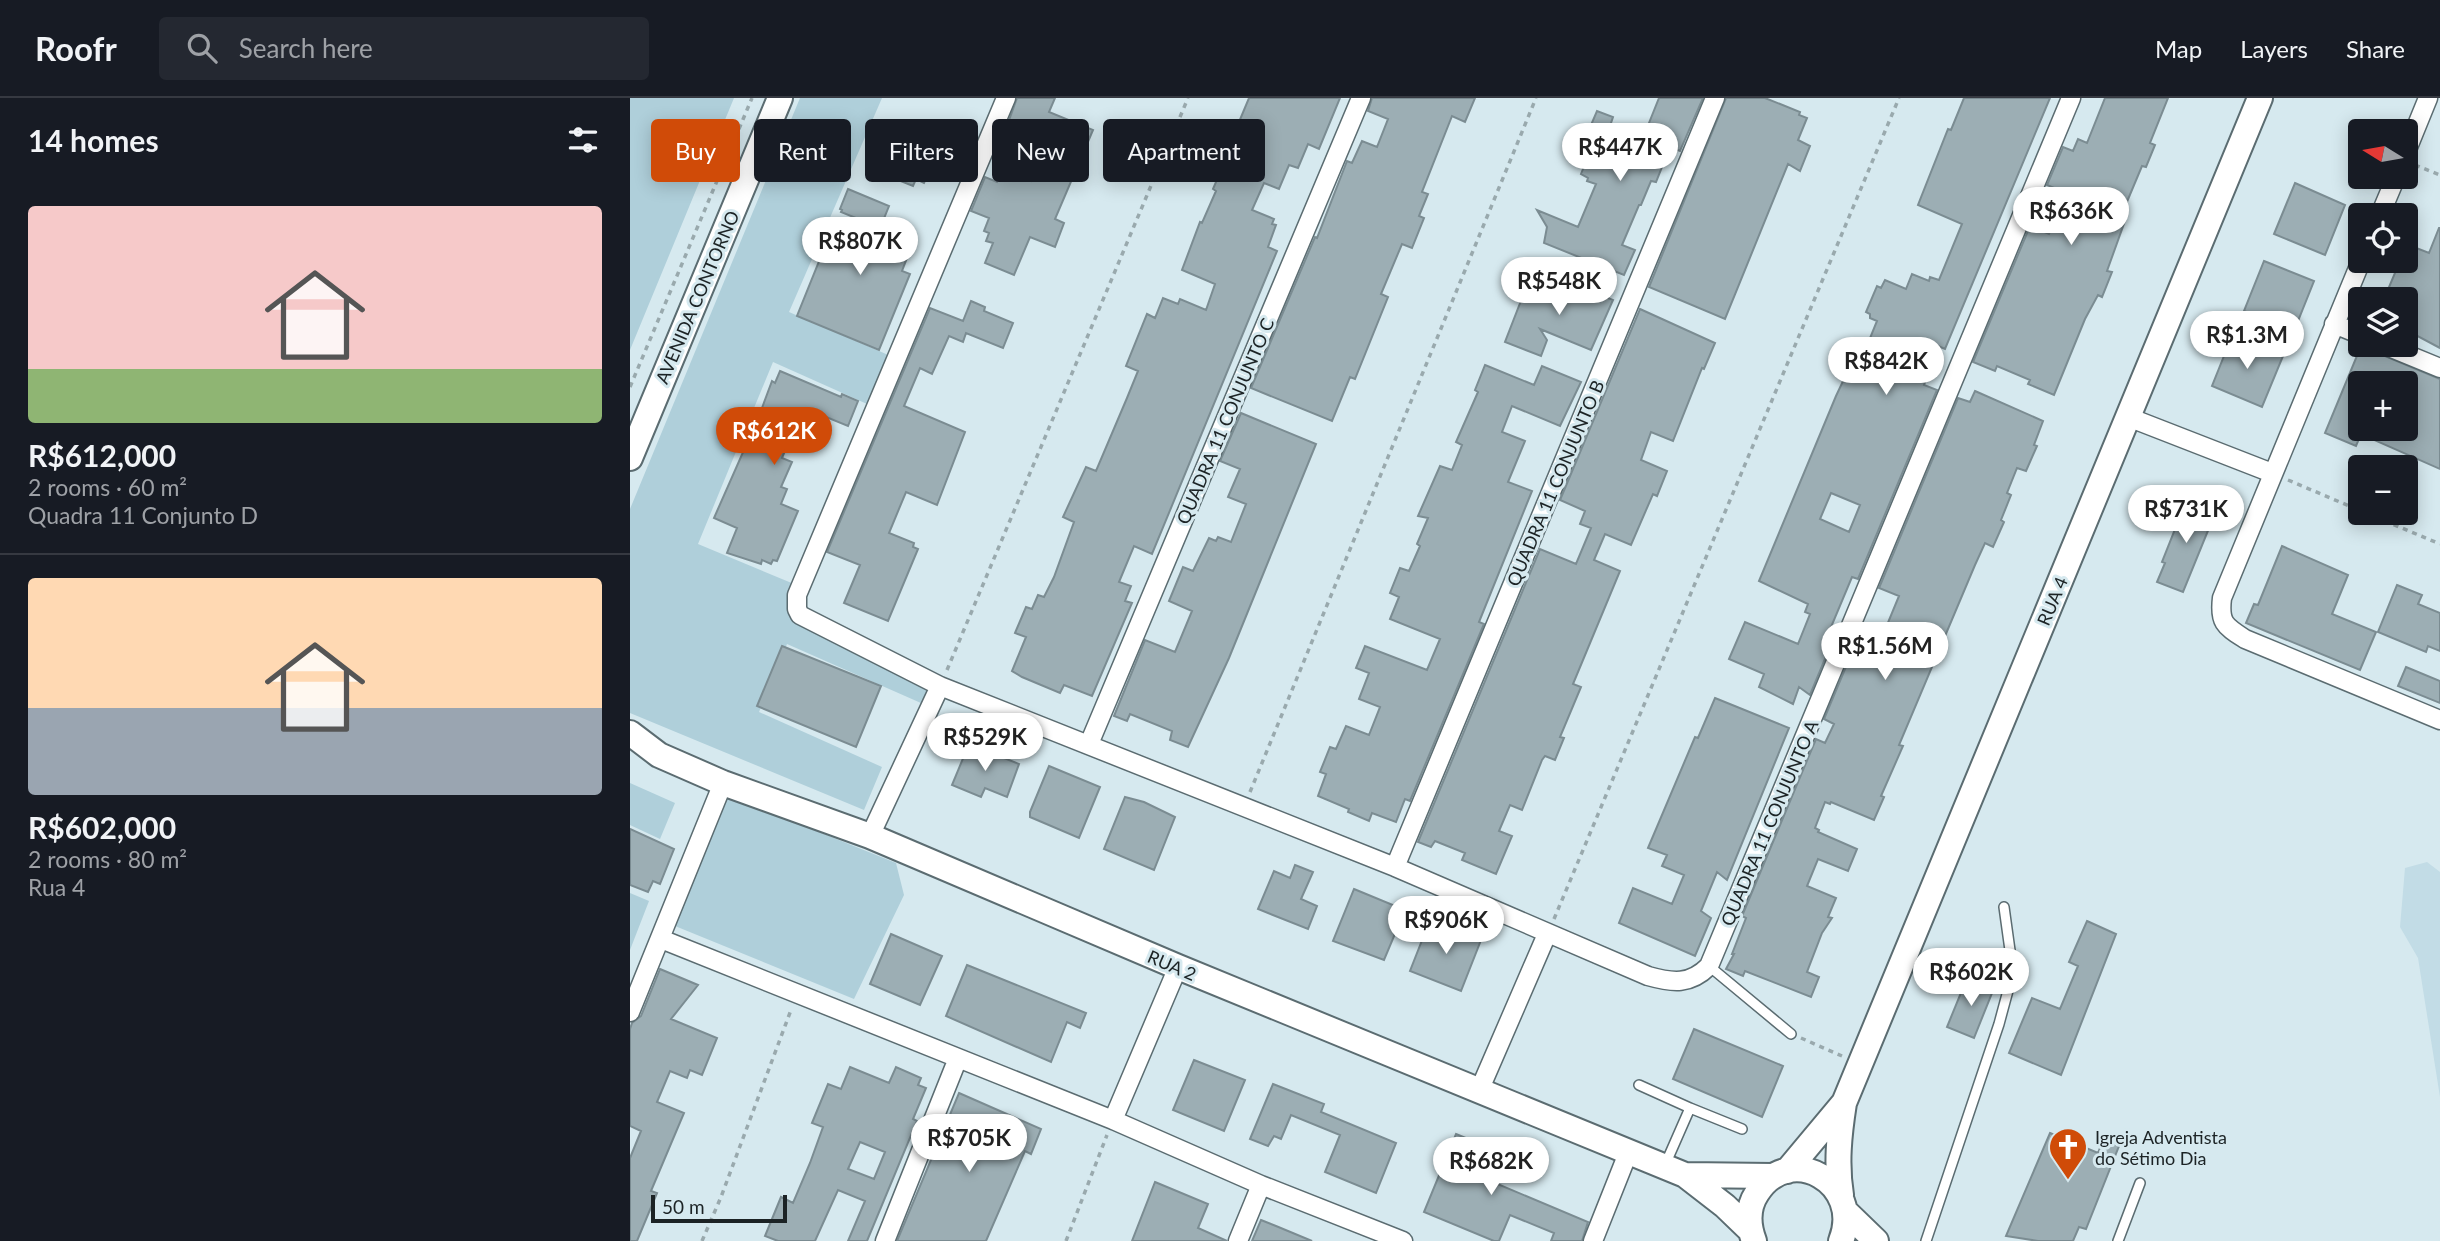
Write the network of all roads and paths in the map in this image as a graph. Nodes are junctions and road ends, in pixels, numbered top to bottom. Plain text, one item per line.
1 (752, 98) edge
2 (780, 98) edge
3 (1006, 98) edge
4 (1188, 98) edge
5 (1361, 98) edge
6 (1536, 98) edge
7 (1715, 98) edge
8 (1899, 98) edge
9 (2071, 98) edge
10 (2260, 98) edge
11 (2428, 98) edge
12 (2418, 123) edge
13 (2418, 166) edge
14 (2440, 175) edge
15 (2356, 273) edge
16 (2334, 324) junction
17 (2348, 330) edge
18 (2413, 357) edge
19 (2440, 368) edge
20 (630, 387) edge
21 (2128, 417) junction
22 (630, 457) edge
23 (2272, 473) junction
24 (2348, 505) edge
25 (2395, 525) edge
26 (2440, 544) edge
27 (940, 686) junction
28 (2440, 720) edge
29 (630, 733) edge
30 (1089, 744) junction
31 (630, 751) edge
32 (659, 755) junction
33 (723, 783) junction
34 (1244, 806) junction
35 (870, 836) junction
36 (1395, 867) junction
37 (2004, 906) dead end
38 (1547, 934) junction
39 (661, 939) junction
40 (1709, 966) junction
41 (1178, 967) junction
42 (797, 992) junction
43 (630, 1012) edge
44 (1791, 1034) joint
45 (958, 1058) junction
46 (1860, 1064) junction
47 (1639, 1085) dead end
48 (1479, 1091) junction
49 (1844, 1103) junction
50 (1690, 1108) junction
51 (1113, 1120) junction
52 (1742, 1129) dead end
53 (1628, 1153) junction
54 (1675, 1171) junction
55 (1780, 1174) junction
56 (2140, 1183) dead end
57 (1261, 1185) junction
58 (1843, 1203) junction
59 (1753, 1236) edge
60 (702, 1241) edge
61 (885, 1241) edge
62 (1066, 1241) edge
63 (1237, 1241) edge
64 (1403, 1241) edge
65 (1593, 1241) edge
66 (1841, 1241) edge
67 (1876, 1241) edge
68 (1926, 1241) edge
69 (2118, 1241) edge

1 - 20 path
2 - 22 street, AVENIDA CONTORNO
3 - 27 street
4 - 27 path
5 - 30 street, QUADRA 11 CONJUNTO C
6 - 34 path
7 - 36 street, QUADRA 11 CONJUNTO B
8 - 38 path
9 - 40 street, QUADRA 11 CONJUNTO A
10 - 21 street, RUA 4
11 - 12 street
13 - 14 path
15 - 16 street
16 - 17 street
16 - 23 street
18 - 19 street
21 - 23 street
21 - 46 street, RUA 4
23 - 24 path
23 - 28 street
25 - 26 path
27 - 30 street
27 - 35 street
29 - 32 street, RUA 2
30 - 34 street
31 - 32 street, RUA 2
32 - 33 street, RUA 2
33 - 35 street, RUA 2
33 - 39 street
34 - 36 street
35 - 41 street, RUA 2
36 - 38 street
37 - 68 lane
38 - 40 street
38 - 48 street
39 - 42 street
39 - 43 street
40 - 44 lane
41 - 48 street, RUA 2
41 - 51 street
42 - 45 street
42 - 60 path
44 - 46 path
45 - 51 street
45 - 61 street
46 - 49 street, RUA 4
47 - 50 lane
48 - 53 street, RUA 2
49 - 55 street
49 - 58 street
50 - 52 lane
50 - 54 lane
51 - 57 street
51 - 62 path
53 - 54 street, RUA 2
53 - 65 street
54 - 55 street
54 - 59 street
55 - 58 street
55 - 59 street
56 - 69 lane
57 - 63 street
57 - 64 street
58 - 66 street
58 - 67 street

